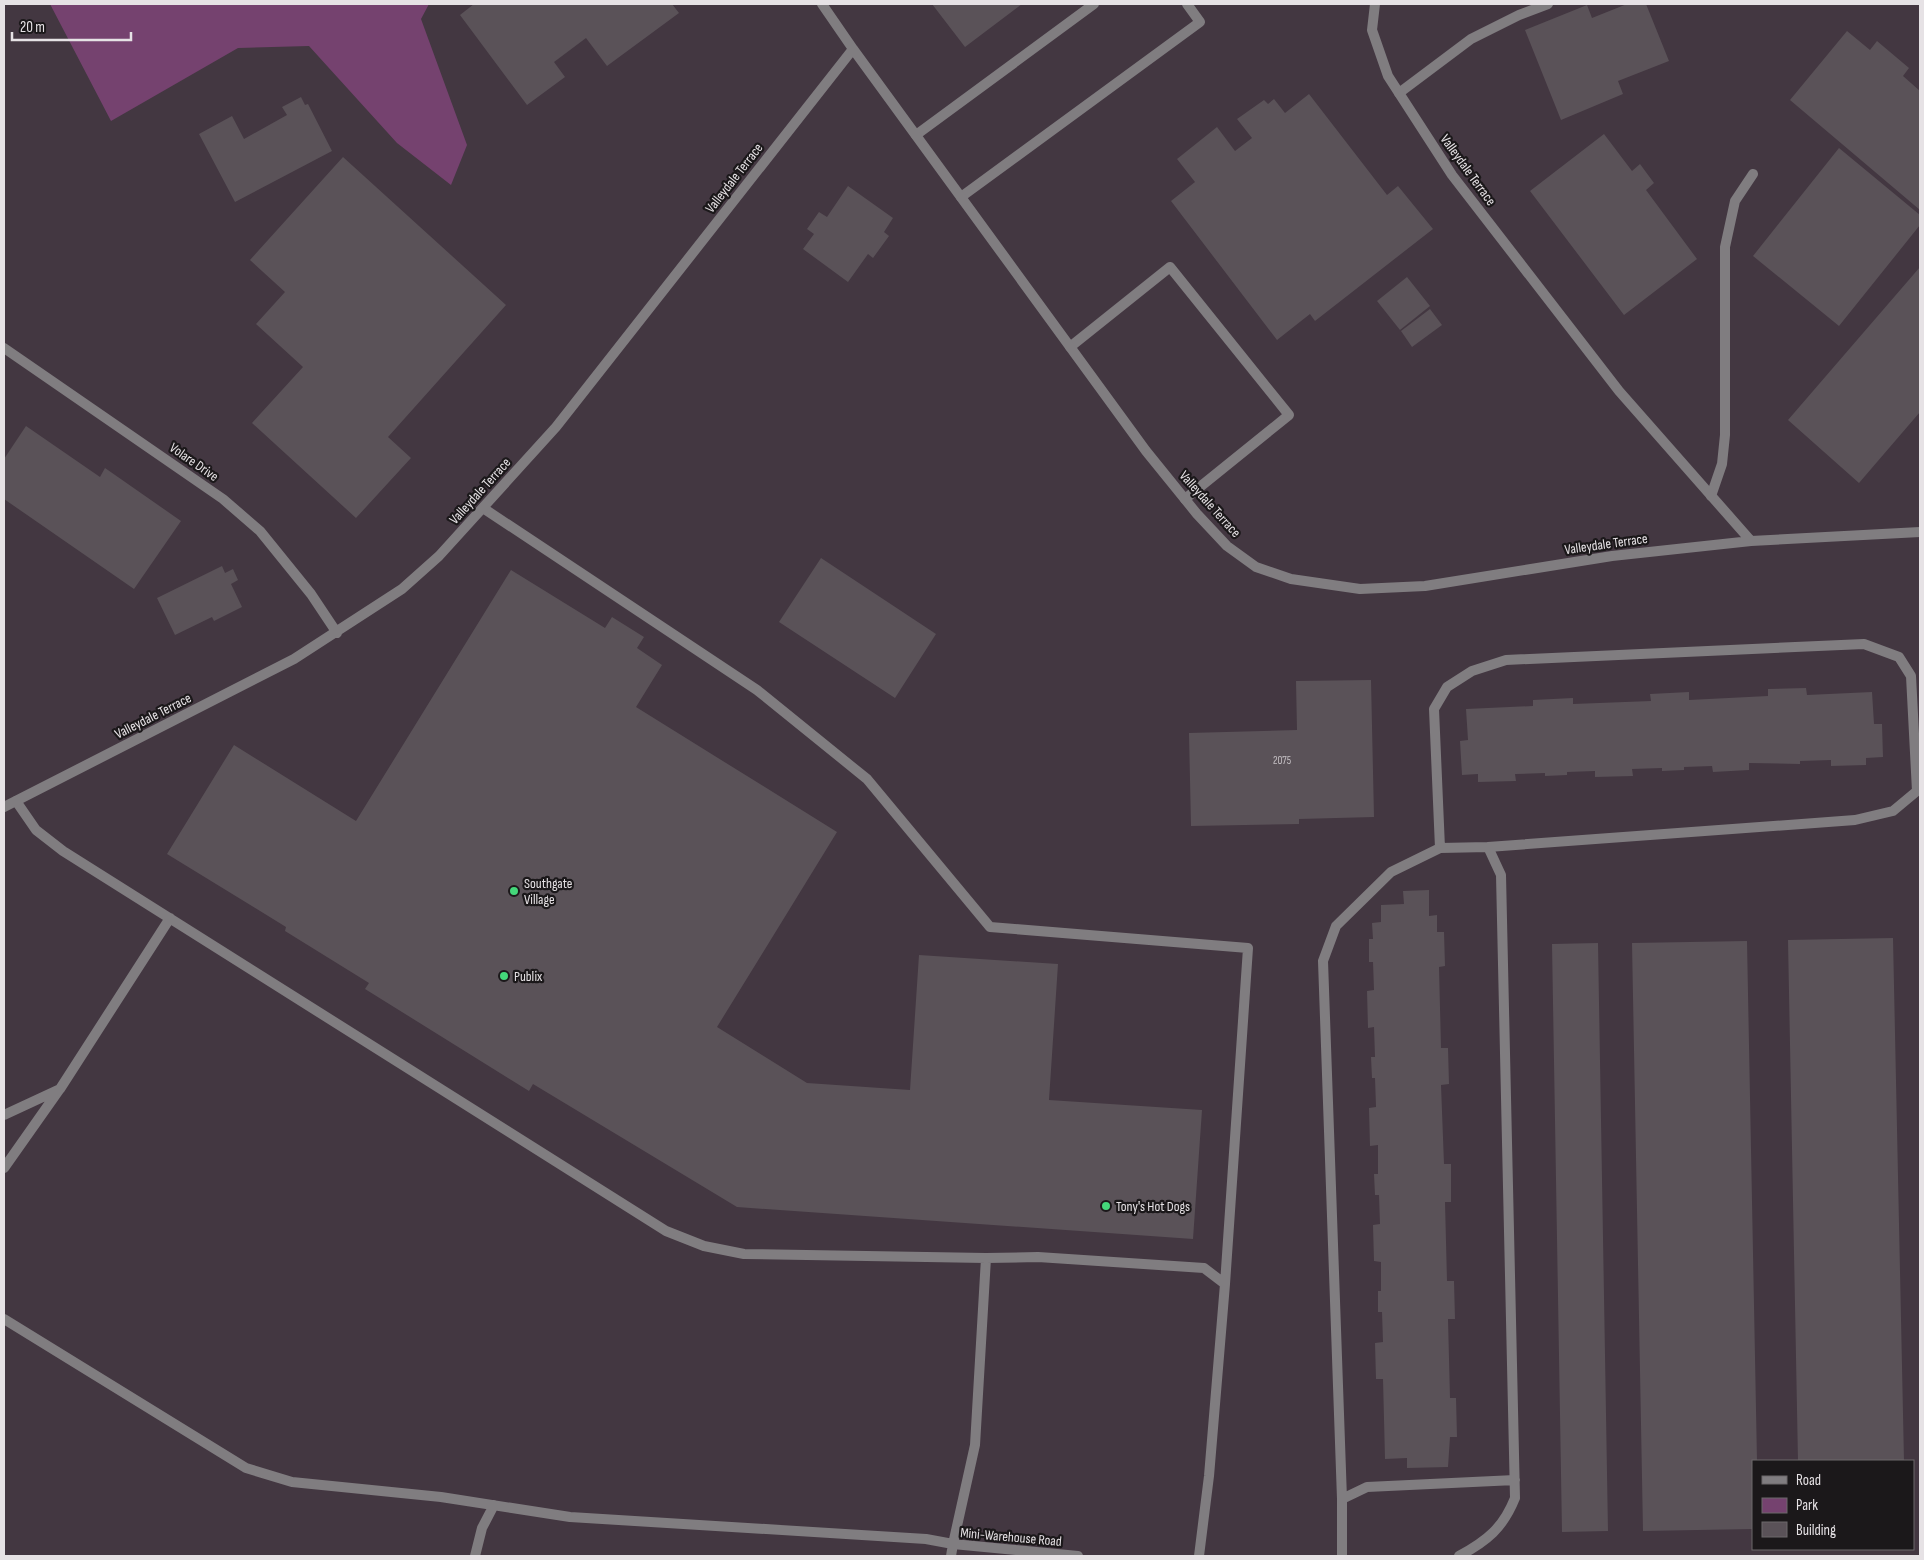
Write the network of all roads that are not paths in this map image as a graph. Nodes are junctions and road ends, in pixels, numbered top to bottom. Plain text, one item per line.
1 (822, 4) edge
2 (1094, 4) edge
3 (1187, 4) edge
4 (1375, 4) edge
5 (1548, 4) edge
6 (853, 49) junction
7 (1399, 93) junction
8 (916, 135) junction
9 (1753, 174) dead end
10 (961, 197) junction
11 (1070, 347) junction
12 (4, 348) edge
13 (1711, 496) junction
14 (1185, 499) junction
15 (483, 508) junction
16 (1920, 532) edge
17 (1751, 541) junction
18 (337, 633) junction
19 (16, 801) junction
20 (4, 807) edge
21 (1488, 847) junction
22 (1440, 848) junction
23 (170, 918) junction
24 (60, 1089) junction
25 (4, 1115) edge
26 (4, 1168) edge
27 (986, 1258) junction
28 (1225, 1284) junction
29 (4, 1319) edge
30 (1515, 1480) junction
31 (1342, 1499) junction
32 (494, 1505) junction
33 (953, 1544) junction
34 (474, 1556) edge
35 (951, 1556) edge
36 (1078, 1556) edge
37 (1199, 1556) edge
38 (1342, 1556) edge
39 (1460, 1556) edge

1 - 6 street, Valleydale Terrace
2 - 8 street
3 - 10 street
4 - 7 street, Valleydale Terrace
5 - 7 street
6 - 8 street, Valleydale Terrace
6 - 15 street, Valleydale Terrace
7 - 13 street, Valleydale Terrace
8 - 10 street, Valleydale Terrace
9 - 13 street
10 - 11 street, Valleydale Terrace
11 - 14 street, Valleydale Terrace
11 - 14 street
12 - 18 street, Volare Drive
13 - 17 street, Valleydale Terrace
14 - 17 street, Valleydale Terrace
15 - 18 street, Valleydale Terrace
15 - 28 street
16 - 17 street, Valleydale Terrace
18 - 19 street, Valleydale Terrace
19 - 20 street, Valleydale Terrace
19 - 23 street
21 - 22 street
21 - 22 street
21 - 30 street
22 - 31 street
23 - 24 street
23 - 27 street
24 - 25 street
24 - 26 street
27 - 28 street
27 - 33 street
28 - 37 street
29 - 32 street
30 - 31 street
30 - 39 street
31 - 38 street
32 - 33 street
32 - 34 street
33 - 35 street, Mini-Warehouse Road
33 - 36 street, Mini-Warehouse Road

